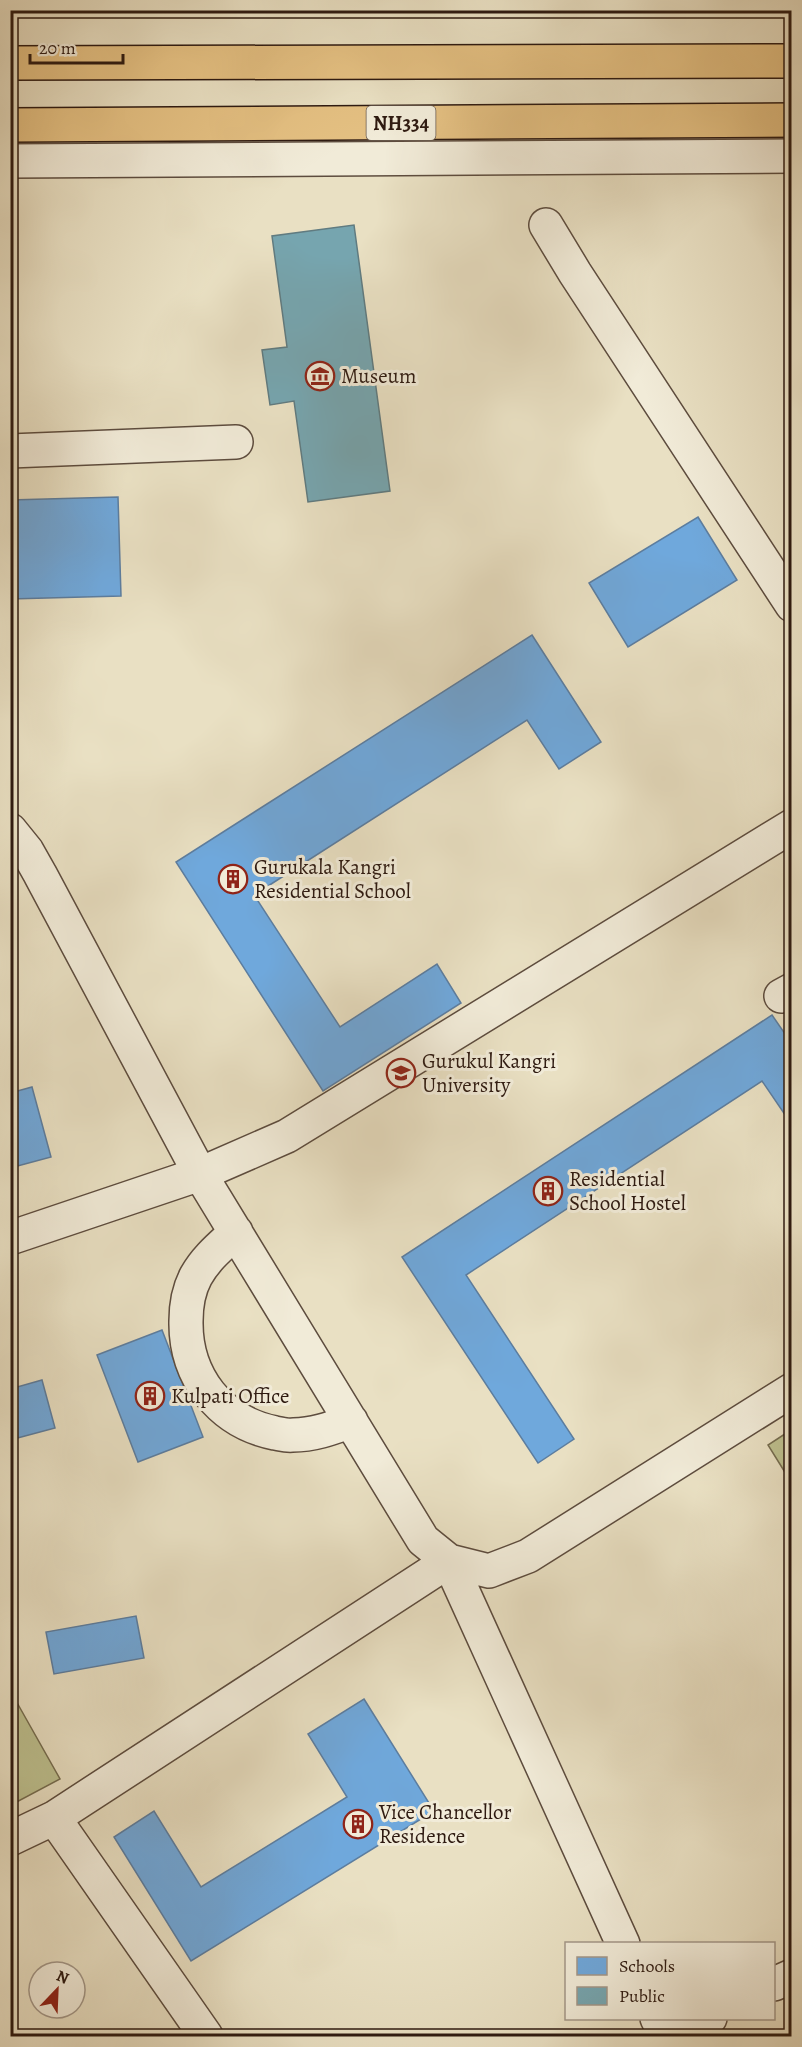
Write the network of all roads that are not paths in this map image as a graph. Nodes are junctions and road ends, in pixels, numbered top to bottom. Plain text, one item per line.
1 (792, 61) edge
2 (10, 63) edge
3 (792, 120) edge
4 (10, 125) edge
5 (792, 156) edge
6 (10, 161) edge
7 (546, 225) dead end
8 (237, 442) dead end
9 (10, 451) edge
10 (792, 605) edge
11 (792, 826) edge
12 (10, 830) edge
13 (200, 1174) junction
14 (236, 1232) junction
15 (10, 1238) edge
16 (792, 1390) edge
17 (351, 1421) junction
18 (449, 1561) junction
19 (54, 1818) junction
20 (10, 1839) edge
21 (622, 1942) edge
22 (792, 1976) edge
23 (775, 1984) edge
24 (658, 2020) edge
25 (708, 2020) edge
26 (206, 2037) edge
27 (666, 2037) edge
28 (680, 2037) edge

1 - 2 highway
3 - 4 highway, NH334
5 - 6 street
7 - 10 street
8 - 9 street
11 - 13 street
12 - 13 street
13 - 14 street
13 - 15 street
14 - 17 street
14 - 17 street
16 - 18 street
17 - 18 street
18 - 19 street
18 - 21 street
19 - 20 street
19 - 26 street
22 - 23 street
24 - 27 street
25 - 28 street

